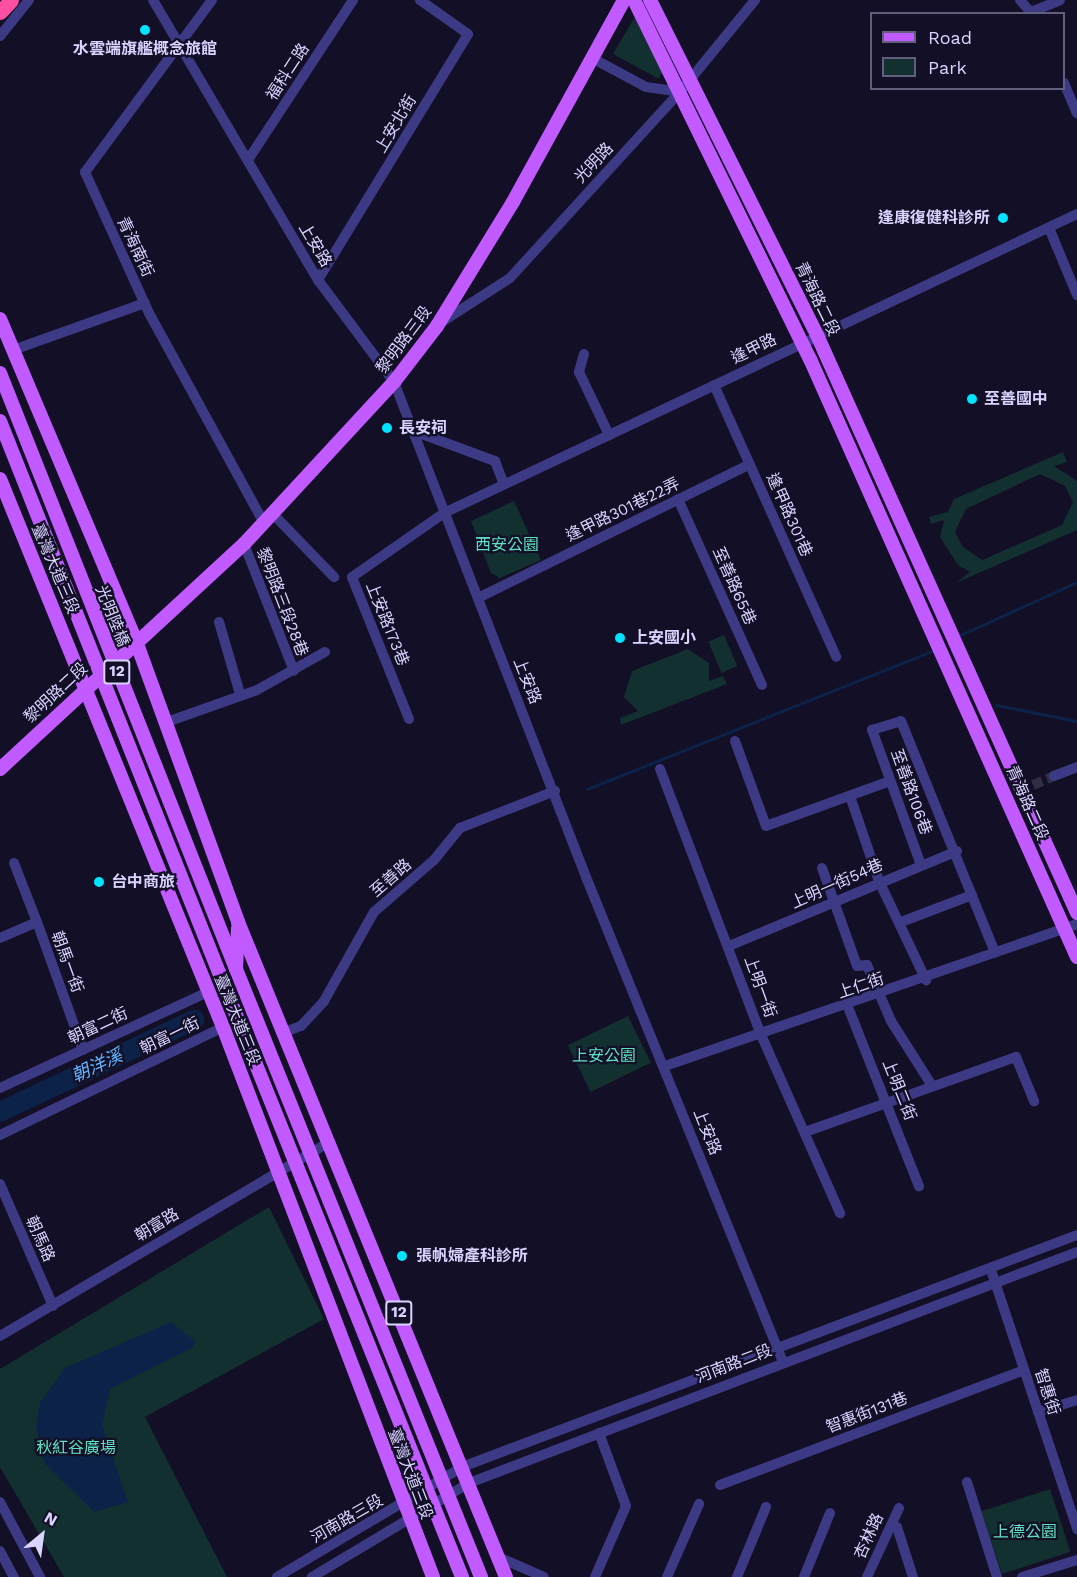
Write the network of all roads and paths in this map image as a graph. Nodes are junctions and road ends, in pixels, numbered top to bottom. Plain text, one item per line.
1 (11, 0) edge
2 (29, 0) edge
3 (153, 0) edge
4 (212, 0) edge
5 (353, 0) edge
6 (420, 0) edge
7 (624, 0) edge
8 (634, 0) edge
9 (650, 0) edge
10 (755, 0) edge
11 (1020, 0) edge
12 (1060, 0) edge
13 (0, 12) edge
14 (1031, 12) edge
15 (1034, 12) edge
16 (0, 36) edge
17 (180, 45) junction
18 (592, 58) junction
19 (691, 79) junction
20 (1065, 85) edge
21 (680, 92) junction
22 (1077, 113) edge
23 (248, 160) junction
24 (1077, 214) edge
25 (1049, 228) junction
26 (318, 280) junction
27 (1077, 295) edge
28 (145, 303) junction
29 (1, 319) edge
30 (437, 326) junction
31 (817, 335) junction
32 (802, 343) junction
33 (13, 350) junction
34 (584, 354) dead end
35 (0, 374) edge
36 (394, 382) junction
37 (714, 385) junction
38 (0, 422) edge
39 (411, 430) junction
40 (609, 435) junction
41 (750, 464) junction
42 (0, 479) edge
43 (504, 484) junction
44 (678, 499) junction
45 (444, 513) junction
46 (269, 518) junction
47 (244, 544) junction
48 (333, 577) dead end
49 (478, 598) junction
50 (937, 619) junction
51 (219, 622) dead end
52 (137, 644) junction
53 (325, 652) dead end
54 (836, 657) dead end
55 (954, 660) junction
56 (294, 671) junction
57 (87, 686) junction
58 (762, 686) dead end
59 (240, 694) junction
60 (409, 719) dead end
61 (164, 723) junction
62 (735, 741) dead end
63 (1077, 767) edge
64 (0, 769) edge
65 (660, 769) dead end
66 (1054, 776) tunnel mouth
67 (890, 781) junction
68 (555, 791) junction
69 (850, 796) junction
70 (957, 851) junction
71 (14, 863) dead end
72 (921, 865) junction
73 (822, 868) dead end
74 (879, 881) junction
75 (972, 895) junction
76 (834, 903) junction
77 (1077, 913) edge
78 (37, 922) junction
79 (238, 922) junction
80 (901, 922) junction
81 (1071, 926) edge
82 (0, 938) edge
83 (729, 946) junction
84 (995, 953) junction
85 (1077, 957) edge
86 (236, 969) junction
87 (220, 975) joint
88 (926, 980) junction
89 (208, 992) junction
90 (880, 996) junction
91 (848, 1007) junction
92 (223, 1027) junction
93 (285, 1032) junction
94 (762, 1037) junction
95 (83, 1050) junction
96 (665, 1066) junction
97 (932, 1084) junction
98 (0, 1088) edge
99 (888, 1100) junction
100 (1034, 1101) dead end
101 (805, 1132) junction
102 (0, 1135) edge
103 (330, 1142) junction
104 (314, 1151) junction
105 (298, 1160) junction
106 (278, 1171) junction
107 (0, 1184) edge
108 (919, 1186) dead end
109 (840, 1213) dead end
110 (1077, 1235) edge
111 (1077, 1252) edge
112 (989, 1264) junction
113 (994, 1280) junction
114 (53, 1306) junction
115 (0, 1336) edge
116 (776, 1346) junction
117 (783, 1362) junction
118 (1024, 1370) junction
119 (1077, 1400) edge
120 (1038, 1412) junction
121 (599, 1433) junction
122 (462, 1467) junction
123 (442, 1480) junction
124 (967, 1482) dead end
125 (469, 1483) junction
126 (720, 1485) dead end
127 (426, 1489) junction
128 (449, 1497) junction
129 (0, 1502) edge
130 (403, 1503) junction
131 (699, 1504) dead end
132 (434, 1507) junction
133 (766, 1507) dead end
134 (898, 1508) dead end
135 (830, 1513) dead end
136 (410, 1521) junction
137 (897, 1527) dead end
138 (1077, 1529) edge
139 (0, 1551) edge
140 (496, 1556) junction
141 (1077, 1560) edge
142 (14, 1577) edge
143 (40, 1577) edge
144 (277, 1577) edge
145 (312, 1577) edge
146 (433, 1577) edge
147 (462, 1577) edge
148 (481, 1577) edge
149 (506, 1577) edge
150 (544, 1577) edge
151 (595, 1577) edge
152 (667, 1577) edge
153 (737, 1577) edge
154 (804, 1577) edge
155 (867, 1577) edge
156 (913, 1577) edge
157 (997, 1577) edge
158 (1022, 1577) edge

1 - 13 highway
2 - 16 street
3 - 17 street, 上安路
4 - 17 street, 青海南街
5 - 23 street, 福科二路
6 - 26 street, 上安北街
7 - 18 main road, 黎明路三段
8 - 21 main road, 青海路二段
9 - 19 main road, 青海路二段
10 - 19 street, 光明路
11 - 14 street
12 - 15 street
17 - 23 street, 上安路
17 - 28 street, 青海南街
18 - 21 street
18 - 30 main road, 黎明路三段
19 - 21 street, 光明路
19 - 31 main road, 青海路二段
20 - 22 street
21 - 30 street, 光明路
21 - 32 main road, 青海路二段
23 - 26 street, 上安路
24 - 25 street, 逢甲路
25 - 27 street
25 - 31 street, 逢甲路
26 - 36 street, 上安路
28 - 33 street
28 - 46 street, 青海南街
29 - 33 main road, 臺灣大道三段 / 12
30 - 36 main road, 黎明路三段
31 - 32 street, 逢甲路
31 - 50 main road, 青海路二段
32 - 37 street, 逢甲路
32 - 50 main road, 青海路二段
33 - 52 main road, 臺灣大道三段 / 12
34 - 40 street
35 - 86 main road, 光明陸橋 / 12, bridge
36 - 39 street, 上安路
36 - 46 main road, 黎明路三段
37 - 40 street, 逢甲路
37 - 41 street, 逢甲路301巷
38 - 87 main road, 光明陸橋 / 12, bridge
39 - 43 street
39 - 45 street, 上安路
40 - 43 street, 逢甲路
41 - 44 street, 逢甲路301巷22弄
41 - 54 street, 逢甲路301巷
42 - 57 main road, 臺灣大道三段 / 12
43 - 45 street, 逢甲路
44 - 49 street, 逢甲路301巷22弄
44 - 58 street, 至善路65巷
45 - 49 street, 上安路
45 - 60 street, 上安路173巷
46 - 47 main road, 黎明路三段
46 - 48 street, 青海南街
47 - 52 main road, 黎明路三段
47 - 56 street, 黎明路三段28巷
49 - 68 street, 上安路
50 - 55 main road
51 - 59 street
52 - 57 main road, 黎明路二段
52 - 61 main road, 臺灣大道三段 / 12
53 - 56 street
55 - 77 main road, 青海路二段
55 - 81 main road, 青海路二段
56 - 59 street
57 - 64 main road, 黎明路二段
57 - 89 main road, 臺灣大道三段 / 12
59 - 61 street
61 - 79 main road, 臺灣大道三段 / 12
62 - 69 street
63 - 66 street
65 - 83 street, 上明一街
67 - 69 street
67 - 70 street, 至善路106巷
67 - 72 street, 至善路106巷
68 - 93 street, 至善路
68 - 96 street, 上安路
69 - 74 street
70 - 72 street, 上明一街54巷
70 - 75 street
71 - 78 street
72 - 74 street, 上明一街54巷
73 - 76 street
74 - 76 street, 上明一街54巷
74 - 80 street
75 - 80 street
75 - 84 street
76 - 83 street, 上明一街54巷
76 - 90 street
78 - 82 street, 朝馬一街
78 - 95 street, 朝馬一街
79 - 86 main road, 臺灣大道三段 / 12
79 - 93 main road, 臺灣大道三段 / 12
80 - 88 street
81 - 84 street, 上仁街
81 - 85 main road, 青海路二段
83 - 94 street, 上明一街
84 - 88 street, 上仁街
86 - 104 main road, 臺灣大道三段 / 12
87 - 105 main road, 臺灣大道三段 / 12
88 - 90 street, 上仁街
89 - 92 main road, 臺灣大道三段 / 12
89 - 95 street, 朝富二街
90 - 91 street, 上仁街
90 - 97 street
91 - 94 street, 上仁街
91 - 99 street, 上明二街
92 - 102 street, 朝富一街
92 - 106 main road, 臺灣大道三段 / 12
93 - 103 main road, 臺灣大道三段 / 12
94 - 96 street, 上仁街
94 - 101 street, 上明一街
95 - 98 street, 朝富二街
96 - 116 street, 上安路
97 - 99 street
97 - 100 street
99 - 101 street
99 - 108 street, 上明二街
101 - 109 street, 上明一街
103 - 104 street, 朝富路
103 - 122 main road, 臺灣大道三段 / 12
104 - 105 street, 朝富路
104 - 123 main road, 臺灣大道三段 / 12
105 - 106 street, 朝富路
105 - 127 main road, 臺灣大道三段 / 12
106 - 114 street, 朝富路
106 - 130 main road, 臺灣大道三段 / 12
107 - 114 street, 朝馬路
110 - 112 street, 河南路二段
111 - 113 street, 河南路二段
112 - 113 street, 智惠街
112 - 116 street, 河南路二段
113 - 117 street, 河南路二段
113 - 118 street, 智惠街
114 - 115 street, 朝富路
116 - 117 street, 上安路
116 - 122 street, 河南路二段
117 - 121 street, 河南路二段
118 - 120 street, 智惠街
118 - 126 street, 智惠街131巷
119 - 120 street
120 - 138 street, 智惠街
121 - 125 street, 河南路二段
121 - 151 street
122 - 123 street, 河南路三段
122 - 125 main road, 臺灣大道三段 / 12
123 - 127 street, 河南路三段
123 - 128 main road, 臺灣大道三段 / 12
124 - 157 street
125 - 128 street, 河南路二段
125 - 140 main road, 臺灣大道三段 / 12
127 - 130 street, 河南路三段
127 - 132 main road, 臺灣大道三段 / 12
128 - 132 street, 河南路二段
128 - 148 main road, 臺灣大道三段 / 12
129 - 143 street
130 - 136 main road, 臺灣大道三段 / 12
130 - 144 street, 河南路三段
131 - 152 street
132 - 136 street, 河南路二段
132 - 147 main road, 臺灣大道三段 / 12
133 - 153 street
134 - 155 street, 杏林路
135 - 154 street
136 - 145 street, 河南路三段
136 - 146 main road, 臺灣大道三段 / 12
137 - 156 street
139 - 142 street
140 - 149 main road, 臺灣大道三段 / 12
140 - 150 street
141 - 158 street

